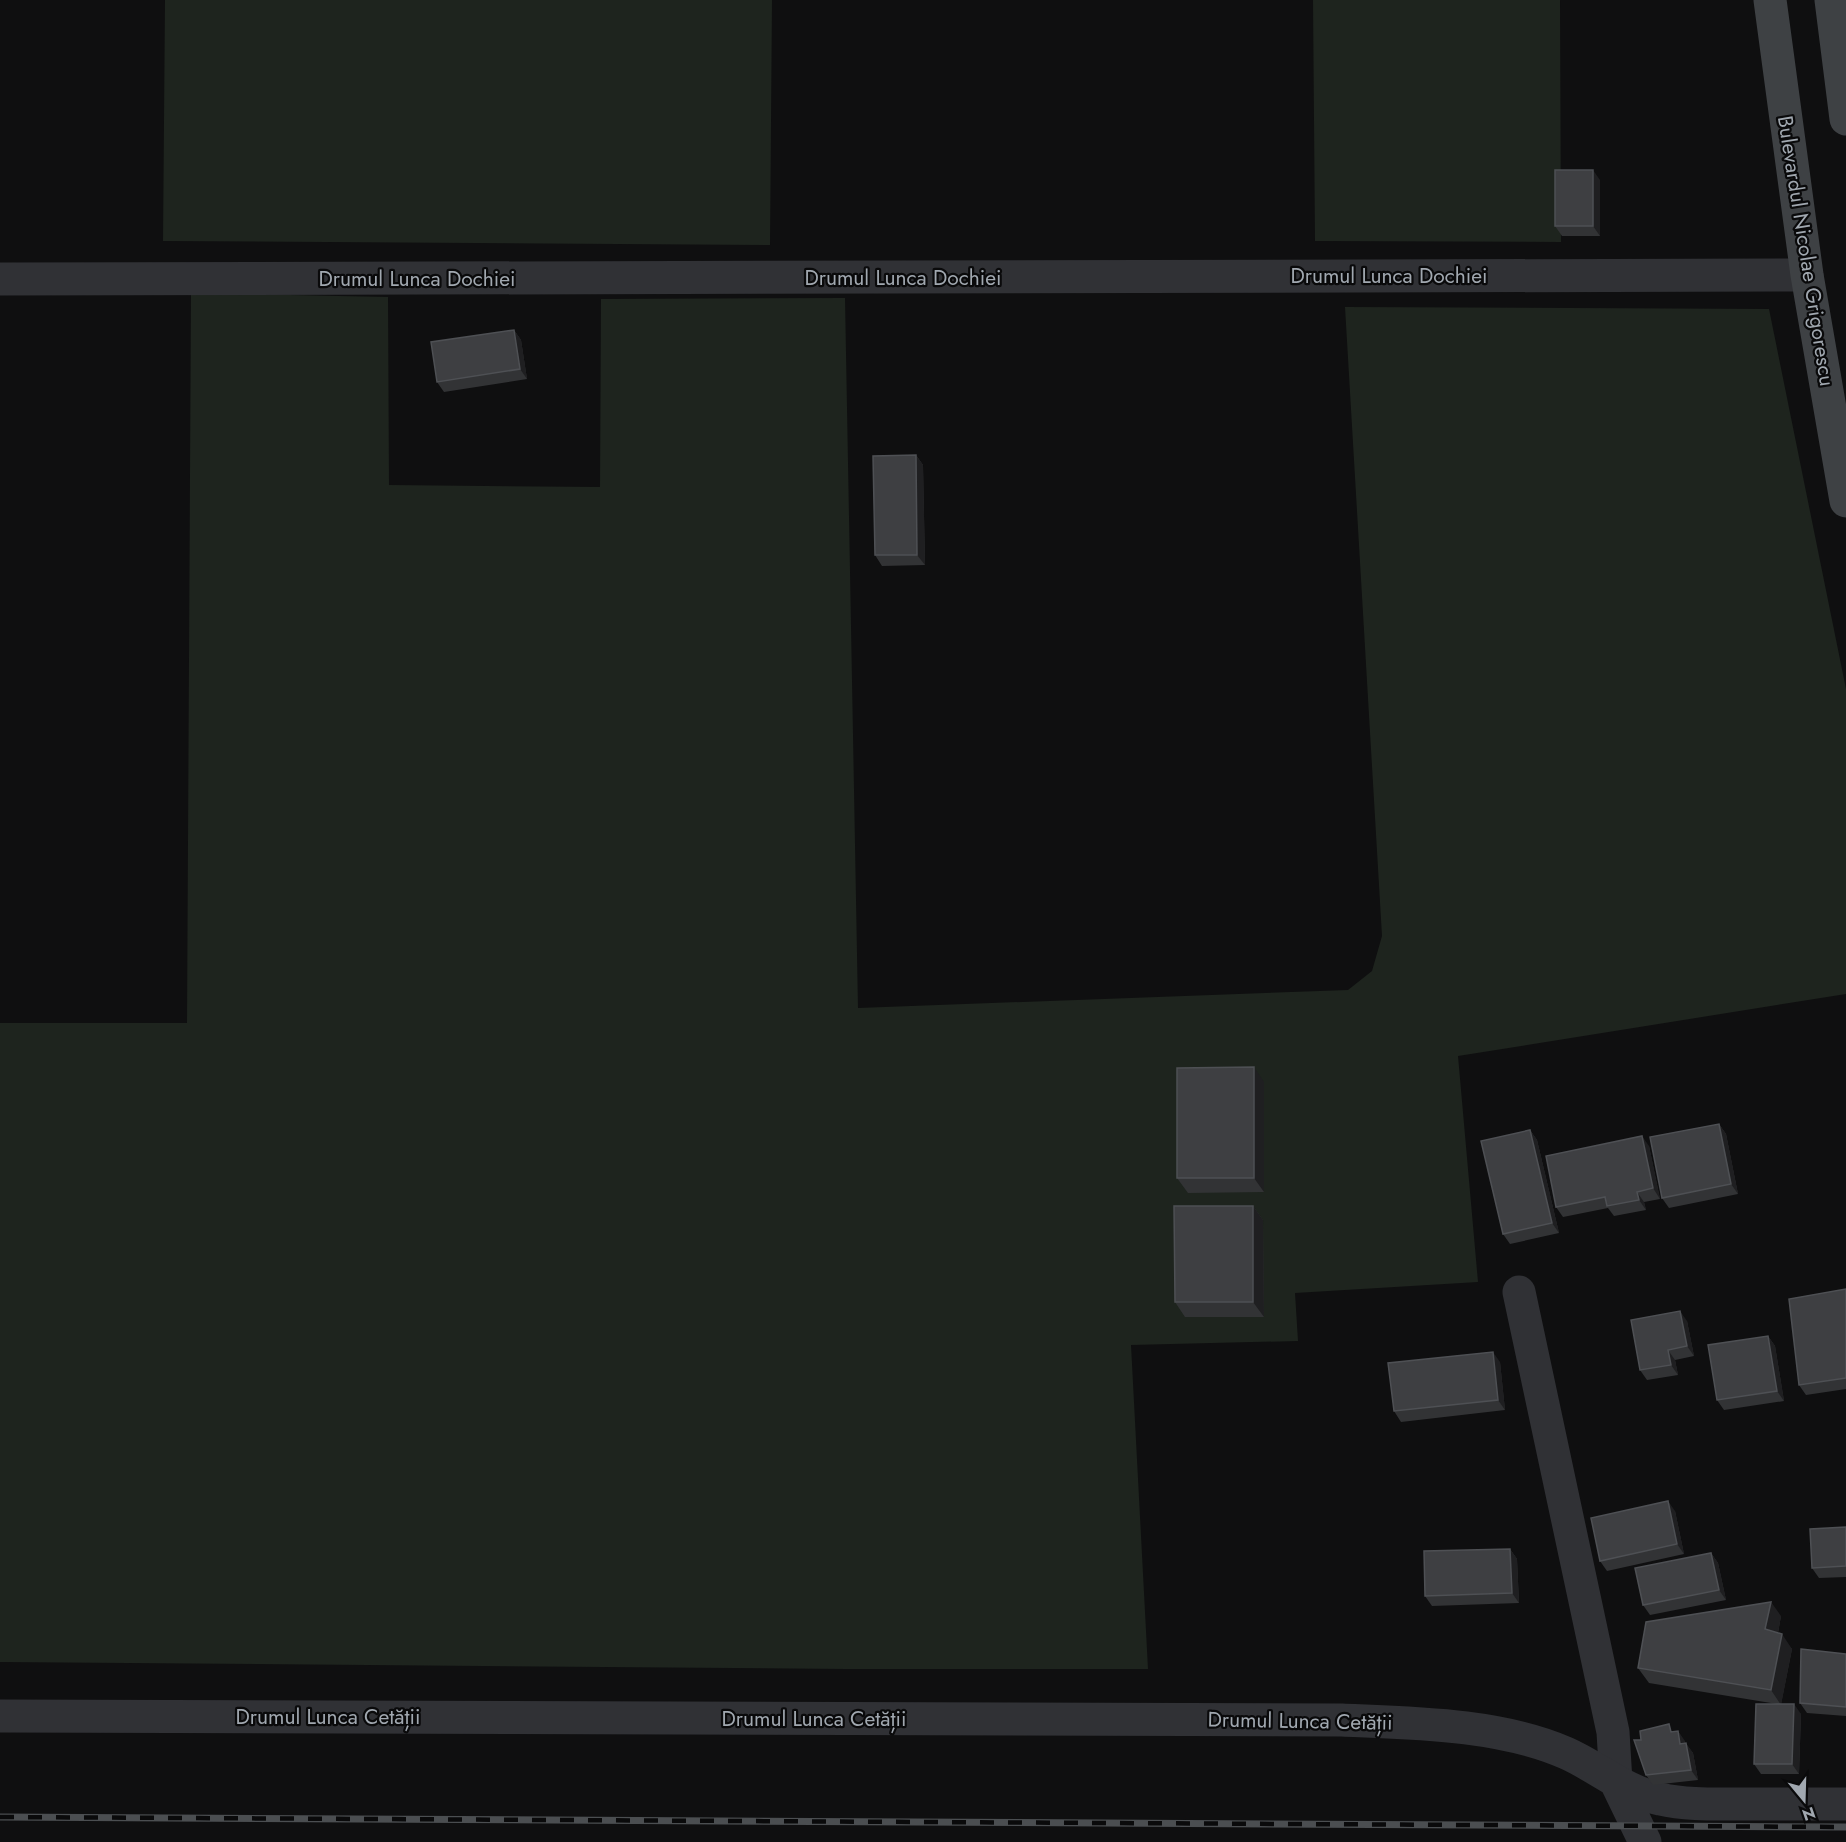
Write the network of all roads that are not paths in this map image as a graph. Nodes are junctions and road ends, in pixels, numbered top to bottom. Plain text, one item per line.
1 (1770, 0) edge
2 (1832, 0) edge
3 (1846, 119) edge
4 (1807, 275) junction
5 (0, 279) edge
6 (1846, 501) edge
7 (1519, 1292) dead end
8 (0, 1716) edge
9 (1616, 1782) junction
10 (1846, 1804) edge
11 (1645, 1842) edge

1 - 4 main road, Bulevardul Nicolae Grigorescu
2 - 3 main road
4 - 5 street, Drumul Lunca Dochiei
4 - 6 main road, Bulevardul Nicolae Grigorescu
7 - 9 street
8 - 9 street, Drumul Lunca Cetății
9 - 10 street, Drumul Lunca Cetății
9 - 11 street

